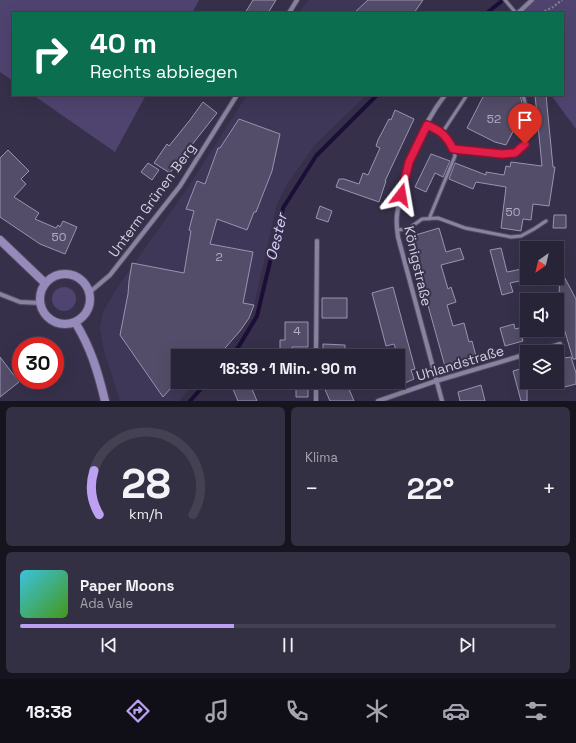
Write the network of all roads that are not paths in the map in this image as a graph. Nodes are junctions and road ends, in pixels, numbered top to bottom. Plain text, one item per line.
1 (297, 0) edge
2 (505, 0) edge
3 (532, 0) edge
4 (290, 12) edge
5 (516, 12) edge
6 (518, 12) edge
7 (236, 96) edge
8 (444, 96) edge
9 (466, 96) edge
10 (523, 96) edge
11 (427, 125) junction
12 (442, 133) junction
13 (453, 149) junction
14 (428, 219) junction
15 (546, 221) dead end
16 (397, 230) junction
17 (0, 240) edge
18 (317, 241) dead end
19 (45, 283) junction
20 (90, 292) junction
21 (0, 294) edge
22 (40, 302) junction
23 (75, 322) junction
24 (560, 344) dead end
25 (557, 345) edge
26 (316, 349) edge
27 (520, 356) edge
28 (436, 381) junction
29 (316, 389) edge
30 (106, 401) edge
31 (316, 401) edge
32 (378, 401) edge
33 (442, 401) edge

1 - 4 street
2 - 5 lane
3 - 6 street
7 - 20 street, Unterm Grünen Berg
8 - 11 street, Königstraße
9 - 12 lane
10 - 13 lane
11 - 12 lane
11 - 16 street, Königstraße
12 - 13 lane
13 - 14 lane
14 - 15 lane
14 - 16 lane
16 - 28 street, Königstraße
17 - 19 street
18 - 26 street
19 - 20 street
19 - 22 street
20 - 23 street
21 - 22 street
22 - 23 street
23 - 30 street
24 - 25 street
27 - 28 street, Uhlandstraße
28 - 32 street, Uhlandstraße
28 - 33 street, Königstraße
29 - 31 street

